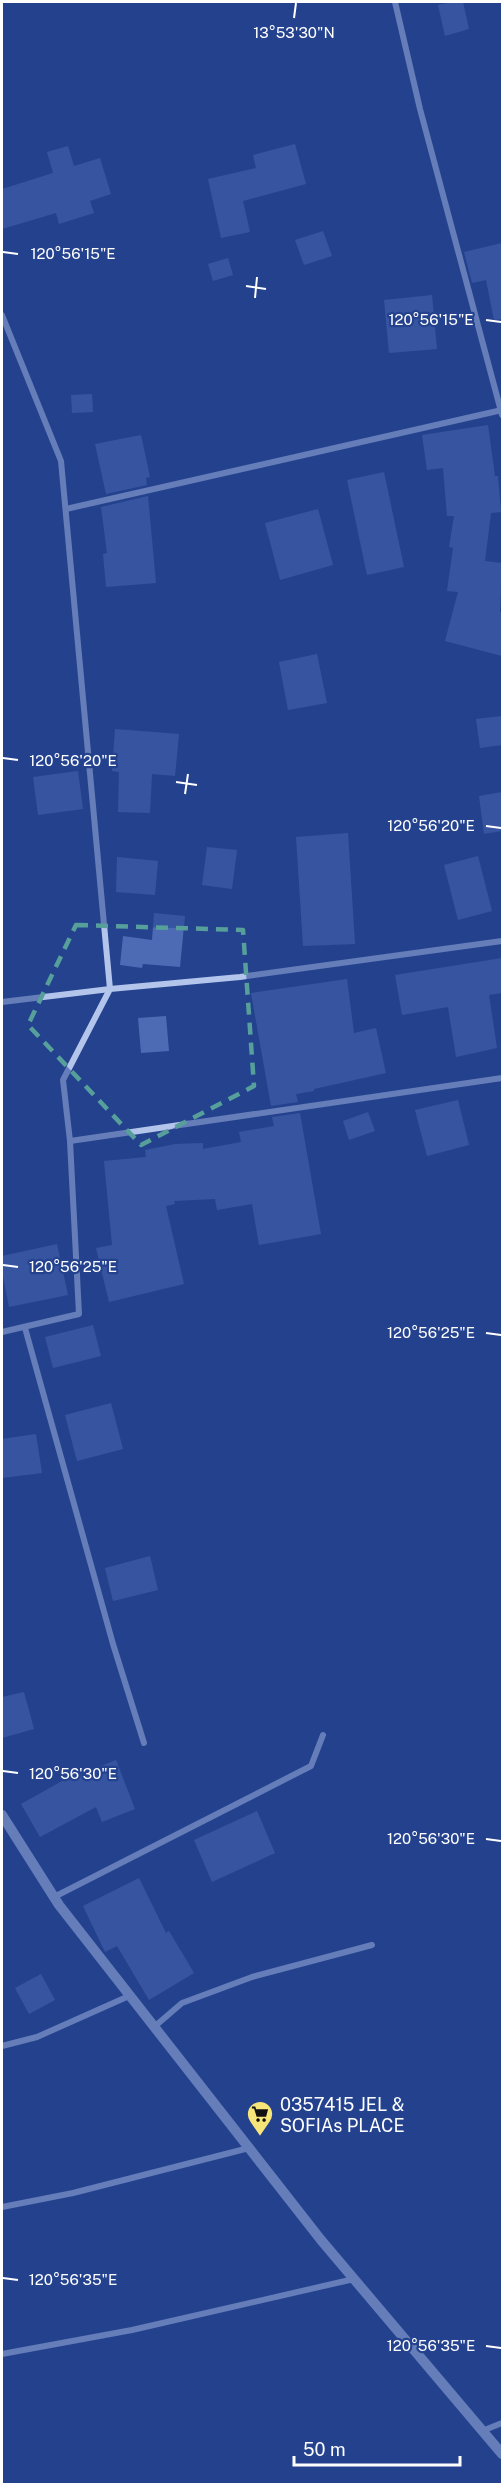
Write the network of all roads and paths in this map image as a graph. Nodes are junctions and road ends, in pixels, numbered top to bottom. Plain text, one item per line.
1 (395, 2) edge
2 (2, 315) edge
3 (502, 412) edge
4 (66, 509) junction
5 (502, 941) edge
6 (110, 989) junction
7 (2, 1002) edge
8 (502, 1078) edge
9 (70, 1142) junction
10 (25, 1328) junction
11 (2, 1332) edge
12 (323, 1735) dead end
13 (144, 1743) dead end
14 (2, 1815) edge
15 (54, 1897) junction
16 (372, 1945) dead end
17 (129, 1996) junction
18 (154, 2028) junction
19 (2, 2046) edge
20 (249, 2148) junction
21 (2, 2207) edge
22 (354, 2280) junction
23 (2, 2354) edge
24 (502, 2423) edge
25 (482, 2431) junction
26 (502, 2454) edge

1 - 3 street
2 - 4 street
3 - 4 street
4 - 6 street
5 - 6 street
6 - 7 street
6 - 9 street
8 - 9 street
9 - 10 street
10 - 11 street
10 - 13 street
12 - 15 street
14 - 15 street
15 - 17 street
16 - 18 street
17 - 18 street
17 - 19 street
18 - 20 street
20 - 21 street
20 - 22 street
22 - 23 street
22 - 25 street
24 - 25 street
25 - 26 street

